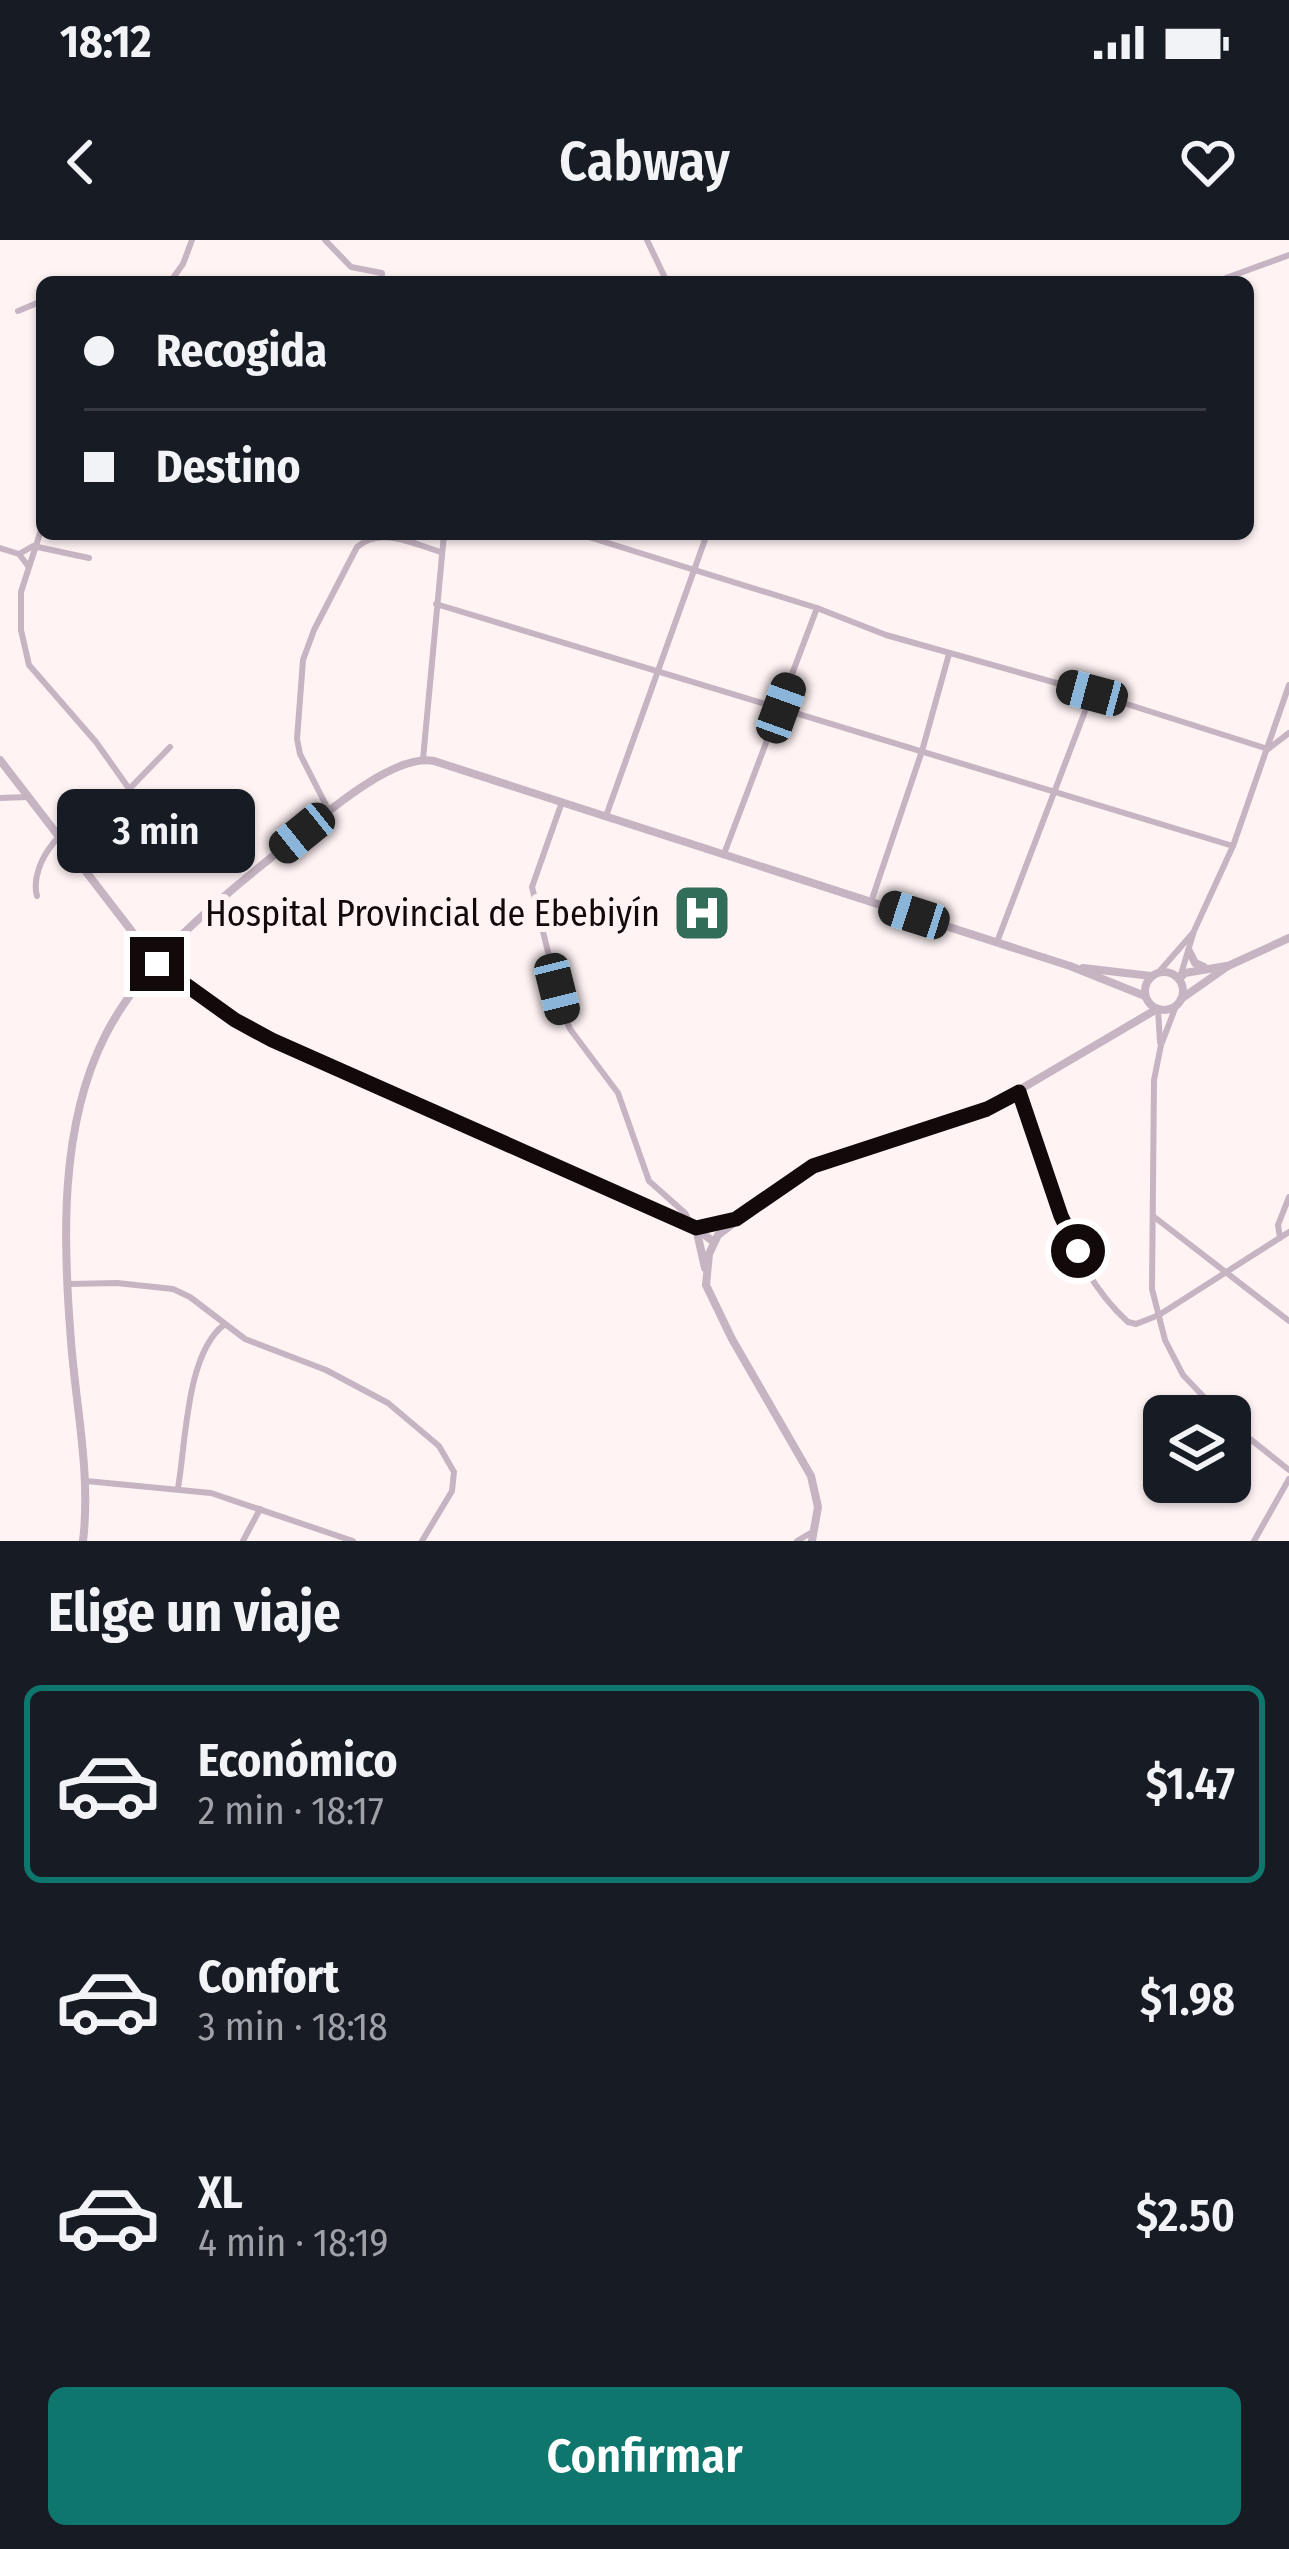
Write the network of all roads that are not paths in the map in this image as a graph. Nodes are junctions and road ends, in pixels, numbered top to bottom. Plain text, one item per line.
1 (192, 240) edge
2 (325, 240) edge
3 (647, 240) edge
4 (1289, 255) edge
5 (173, 276) edge
6 (380, 276) edge
7 (664, 276) edge
8 (1231, 276) edge
9 (36, 304) edge
10 (18, 311) dead end
11 (36, 539) edge
12 (363, 540) edge
13 (399, 540) edge
14 (442, 540) edge
15 (600, 540) edge
16 (705, 540) edge
17 (33, 546) junction
18 (0, 548) edge
19 (441, 552) junction
20 (19, 554) junction
21 (89, 558) dead end
22 (28, 566) junction
23 (696, 568) junction
24 (436, 604) junction
25 (817, 608) junction
26 (949, 654) junction
27 (660, 670) junction
28 (1289, 686) edge
29 (1092, 693) junction
30 (1283, 704) junction
31 (781, 708) junction
32 (1289, 714) edge
33 (1289, 733) edge
34 (170, 747) dead end
35 (1268, 748) junction
36 (922, 751) junction
37 (423, 759) junction
38 (0, 760) edge
39 (130, 790) junction
40 (1055, 793) junction
41 (28, 797) junction
42 (0, 798) edge
43 (562, 802) junction
44 (329, 811) junction
45 (606, 816) junction
46 (60, 838) junction
47 (1233, 846) junction
48 (724, 854) junction
49 (37, 896) dead end
50 (872, 902) junction
51 (1194, 931) junction
52 (1289, 938) edge
53 (997, 942) junction
54 (1189, 951) junction
55 (157, 964) junction
56 (1228, 965) junction
57 (1070, 966) junction
58 (1211, 968) junction
59 (1155, 974) junction
60 (1179, 979) junction
61 (1147, 999) junction
62 (1179, 1003) junction
63 (1158, 1009) junction
64 (1130, 1024) junction
65 (1161, 1045) junction
66 (1019, 1092) junction
67 (1289, 1197) edge
68 (1153, 1216) junction
69 (736, 1219) junction
70 (693, 1226) junction
71 (1289, 1232) edge
72 (1280, 1238) junction
73 (714, 1242) junction
74 (705, 1270) junction
75 (1227, 1272) junction
76 (67, 1284) junction
77 (1159, 1315) junction
78 (1289, 1321) edge
79 (225, 1324) junction
80 (1202, 1395) edge
81 (1251, 1441) edge
82 (1289, 1474) edge
83 (86, 1481) junction
84 (178, 1488) junction
85 (260, 1509) junction
86 (813, 1536) edge
87 (83, 1541) edge
88 (243, 1541) edge
89 (353, 1541) edge
90 (422, 1541) edge
91 (797, 1541) edge
92 (1254, 1541) edge

1 - 5 street
2 - 6 street
3 - 7 street
4 - 8 street
9 - 10 street
11 - 17 street
12 - 44 street
13 - 19 street
14 - 19 street
15 - 23 street
16 - 23 street
17 - 20 street
17 - 21 street
17 - 22 street
18 - 20 street
19 - 24 street
20 - 22 street
22 - 39 street
23 - 25 street
23 - 27 street
24 - 27 street
24 - 37 street
25 - 26 street
25 - 31 street
26 - 29 street
26 - 36 street
27 - 31 street
27 - 45 street
28 - 30 street
29 - 35 street
29 - 40 street
30 - 32 street
30 - 35 street
31 - 36 street
31 - 48 street
33 - 35 street
34 - 39 street
35 - 47 street
36 - 40 street
36 - 50 street
37 - 43 street
37 - 44 street
38 - 41 street
39 - 46 street
40 - 47 street
40 - 53 street
41 - 42 street
41 - 46 street
43 - 45 street
43 - 70 street
44 - 55 street
45 - 48 street
46 - 49 street
46 - 55 street
47 - 51 street
48 - 50 street
50 - 53 street
51 - 54 street
51 - 59 street
52 - 56 street
53 - 57 street
54 - 58 street
54 - 60 street
55 - 70 street
55 - 76 street
56 - 58 street
56 - 62 street
57 - 59 street
57 - 61 street
58 - 60 street
59 - 60 street
59 - 61 street
60 - 62 street
61 - 63 street
61 - 64 street
62 - 63 street
62 - 65 street
63 - 64 street
63 - 65 street
64 - 66 street
65 - 68 street
66 - 69 street
66 - 77 street
67 - 72 street
68 - 75 street
68 - 77 street
69 - 70 street
69 - 73 street
70 - 73 street
70 - 74 street
71 - 72 street
72 - 75 street
73 - 74 street
74 - 86 street
75 - 77 street
75 - 78 street
76 - 79 street
76 - 83 street
77 - 80 street
79 - 84 street
79 - 90 street
81 - 82 street
82 - 92 street
83 - 84 street
83 - 87 street
84 - 85 street
85 - 88 street
85 - 89 street
86 - 91 street

